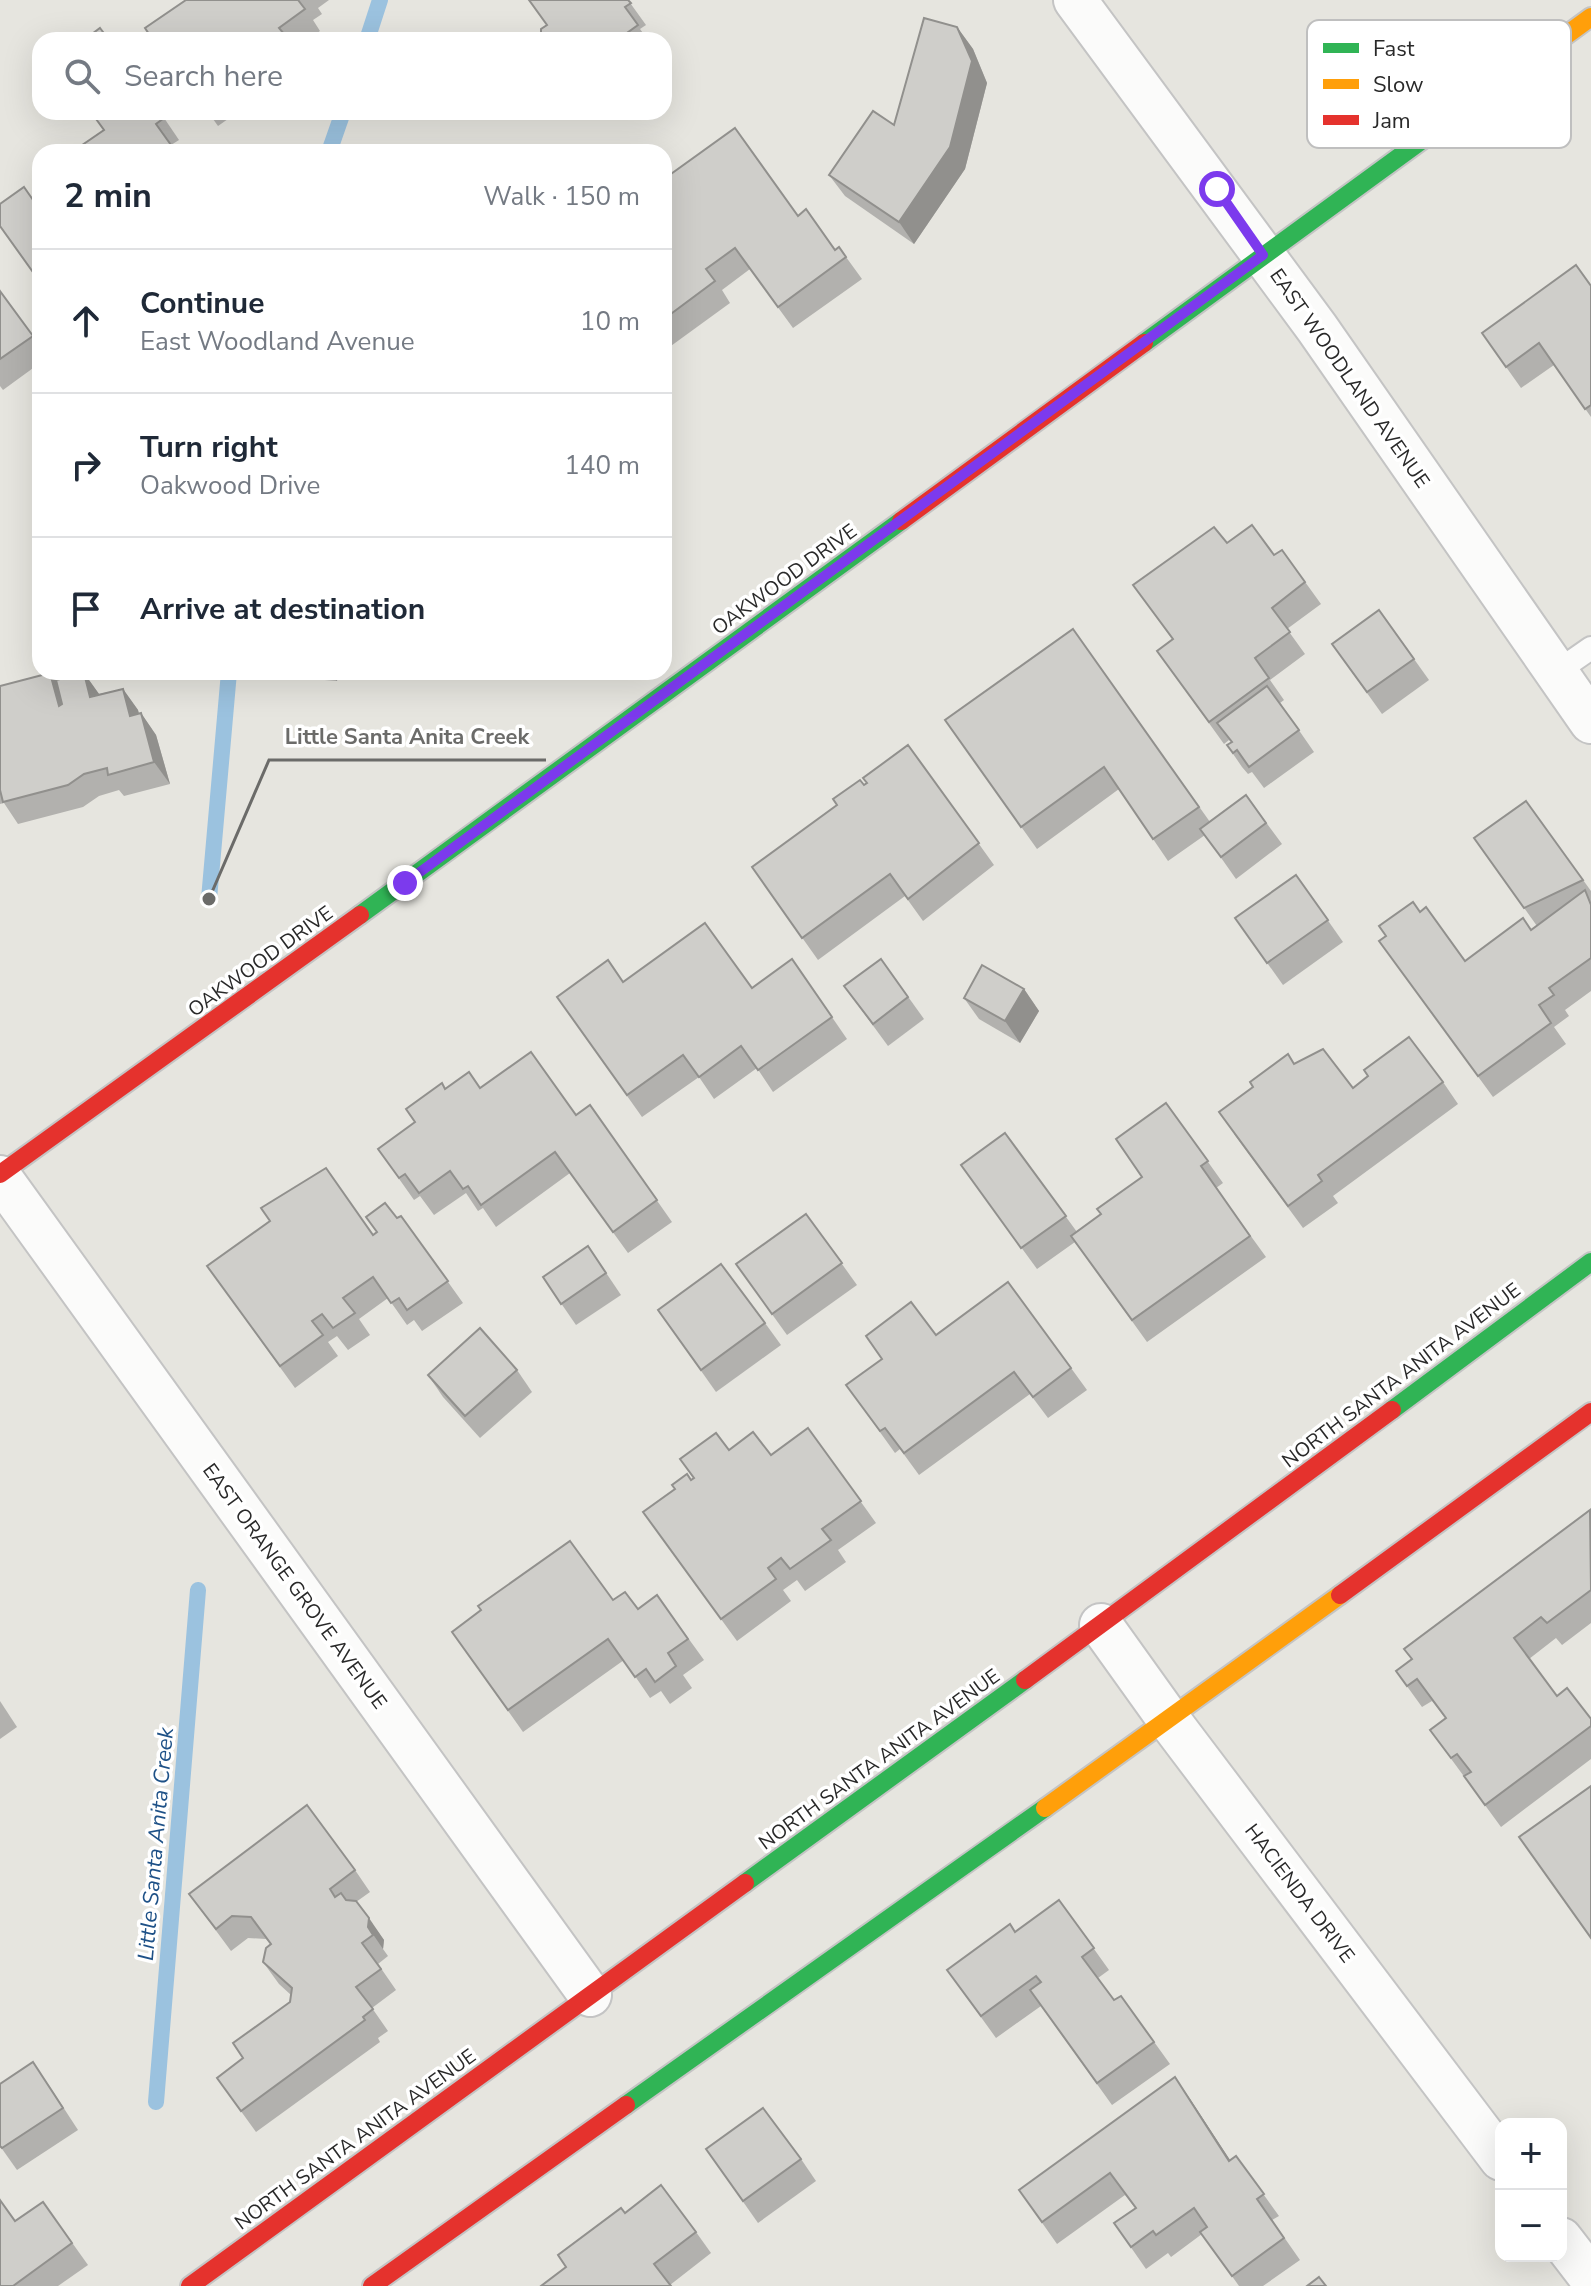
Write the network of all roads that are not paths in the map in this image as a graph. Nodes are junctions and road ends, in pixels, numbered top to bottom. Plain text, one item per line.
1 (1075, 0) edge
2 (1591, 17) edge
3 (1571, 32) edge
4 (1410, 148) edge
5 (1263, 255) junction
6 (1591, 648) edge
7 (1555, 673) junction
8 (1591, 722) edge
9 (0, 1176) edge
10 (1591, 1262) edge
11 (1591, 1412) edge
12 (1101, 1625) junction
13 (1169, 1720) junction
14 (590, 1995) junction
15 (1495, 2151) edge
16 (1567, 2247) edge
17 (1591, 2278) edge
18 (200, 2283) edge
19 (372, 2286) edge

1 - 5 street, EAST WOODLAND AVENUE
2 - 3 street, OAKWOOD DRIVE
4 - 5 street, OAKWOOD DRIVE
5 - 7 street, EAST WOODLAND AVENUE
5 - 9 street, OAKWOOD DRIVE
6 - 7 lane
7 - 8 street, EAST WOODLAND AVENUE
9 - 14 street, EAST ORANGE GROVE AVENUE
10 - 12 street, NORTH SANTA ANITA AVENUE
11 - 13 street
12 - 13 street, HACIENDA DRIVE
12 - 14 street, NORTH SANTA ANITA AVENUE
13 - 15 street, HACIENDA DRIVE
13 - 19 street
14 - 18 street, NORTH SANTA ANITA AVENUE
16 - 17 street

